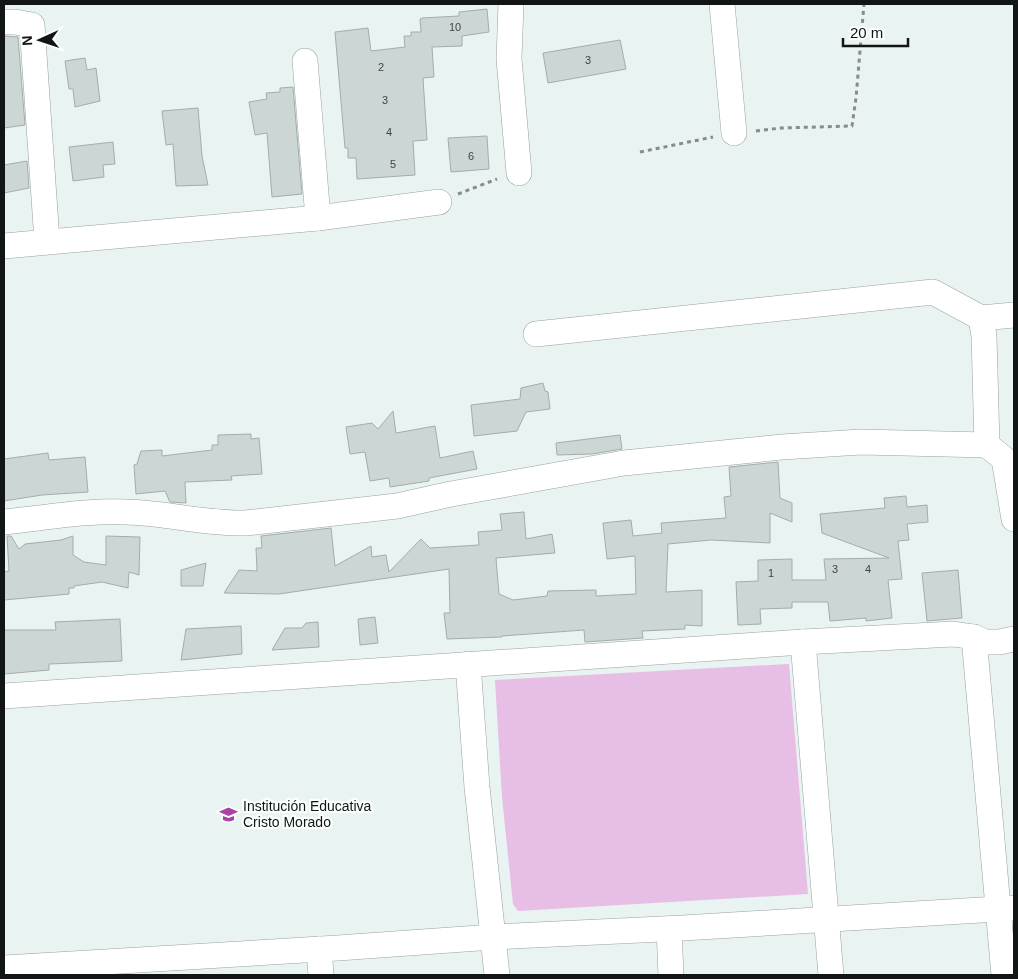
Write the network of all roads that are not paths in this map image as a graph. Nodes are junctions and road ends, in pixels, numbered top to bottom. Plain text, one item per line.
1 (510, 4) edge
2 (722, 4) edge
3 (4, 22) edge
4 (305, 61) dead end
5 (734, 133) road end
6 (519, 173) road end
7 (439, 202) road end
8 (318, 218) junction
9 (47, 241) junction
10 (4, 246) edge
11 (1014, 315) edge
12 (981, 318) junction
13 (536, 334) dead end
14 (987, 445) junction
15 (1014, 519) edge
16 (4, 522) edge
17 (974, 637) junction
18 (1014, 639) edge
19 (803, 642) junction
20 (468, 664) junction
21 (4, 696) edge
22 (1007, 908) edge
23 (826, 919) junction
24 (668, 928) junction
25 (493, 937) junction
26 (319, 949) junction
27 (159, 967) edge
28 (4, 968) edge
29 (321, 975) edge
30 (497, 975) edge
31 (672, 975) edge
32 (831, 975) edge
33 (1004, 975) edge

1 - 6 street
2 - 5 street
3 - 9 street
4 - 8 street
7 - 8 street
8 - 9 street
9 - 10 street
11 - 12 street
12 - 13 street
12 - 14 street
14 - 15 street
14 - 16 street
17 - 18 street
17 - 19 street
17 - 22 street
19 - 20 street
19 - 23 street
20 - 21 street
20 - 25 street
22 - 23 street
22 - 33 street
23 - 24 street
23 - 32 street
24 - 25 street
24 - 31 street
25 - 26 street
25 - 30 street
26 - 27 street
26 - 29 street
27 - 28 street

